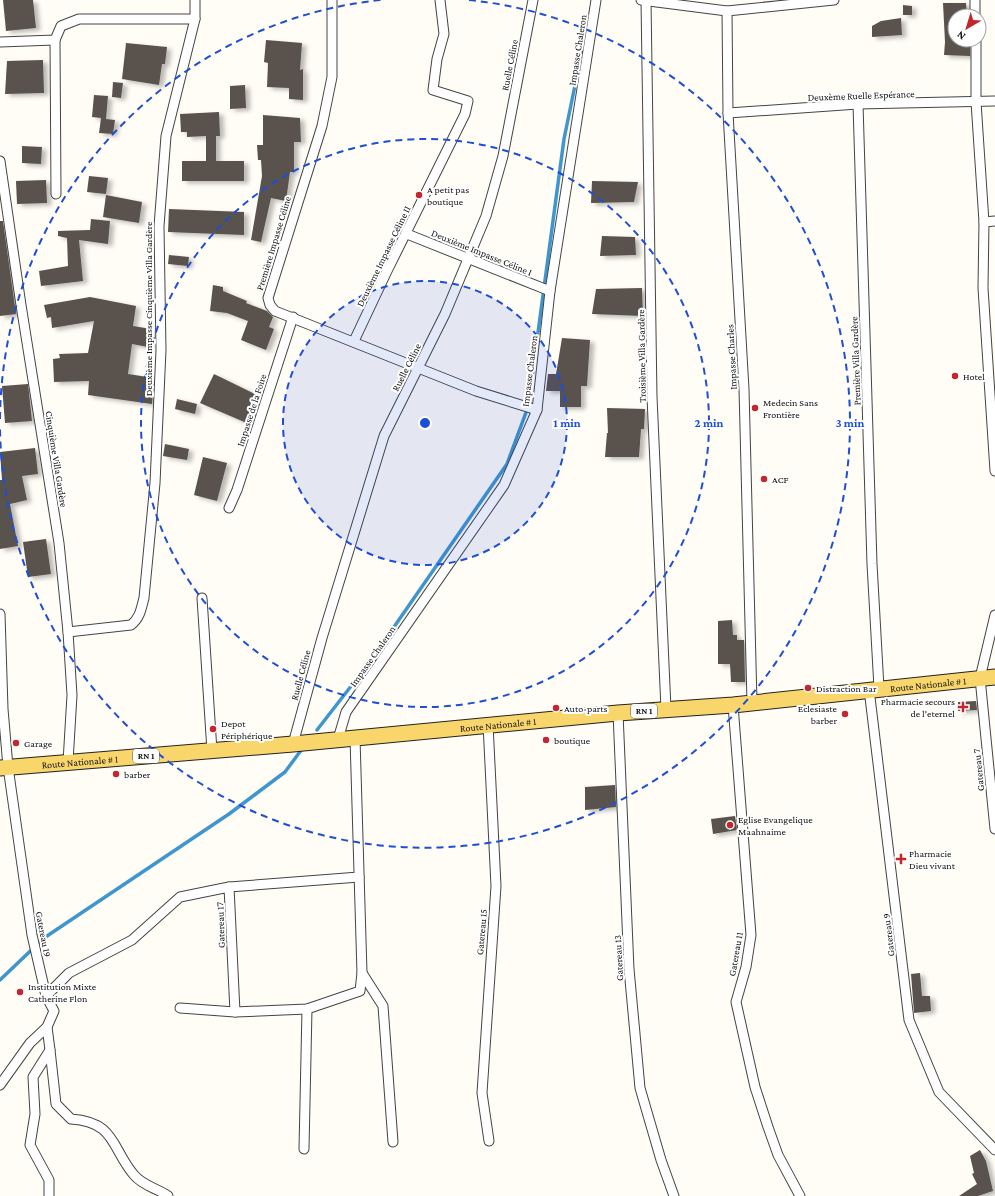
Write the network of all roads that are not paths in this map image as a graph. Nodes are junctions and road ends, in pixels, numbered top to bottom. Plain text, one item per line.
1 (195, 0) edge
2 (332, 0) edge
3 (440, 0) edge
4 (533, 0) edge
5 (596, 0) edge
6 (834, 0) edge
7 (643, 1) edge
8 (726, 11) junction
9 (195, 18) junction
10 (55, 40) junction
11 (0, 42) edge
12 (976, 48) edge
13 (995, 101) edge
14 (976, 102) junction
15 (858, 104) junction
16 (728, 113) junction
17 (0, 162) edge
18 (56, 194) dead end
19 (995, 221) edge
20 (984, 222) junction
21 (407, 234) junction
22 (468, 260) junction
23 (550, 291) junction
24 (293, 317) junction
25 (354, 342) junction
26 (418, 367) junction
27 (992, 385) edge
28 (537, 410) junction
29 (995, 471) edge
30 (229, 508) dead end
31 (202, 598) dead end
32 (0, 614) edge
33 (995, 615) edge
34 (68, 632) junction
35 (988, 677) edge
36 (874, 689) junction
37 (752, 702) junction
38 (733, 705) junction
39 (666, 709) junction
40 (618, 713) junction
41 (488, 724) junction
42 (355, 738) junction
43 (338, 739) junction
44 (293, 744) junction
45 (212, 750) junction
46 (68, 762) junction
47 (4, 768) edge
48 (995, 829) edge
49 (359, 877) junction
50 (229, 887) junction
51 (362, 973) junction
52 (46, 996) junction
53 (180, 1008) dead end
54 (307, 1009) junction
55 (234, 1012) junction
56 (47, 1027) junction
57 (50, 1050) junction
58 (0, 1085) edge
59 (489, 1141) dead end
60 (393, 1142) dead end
61 (304, 1149) dead end
62 (995, 1150) edge
63 (50, 1196) edge
64 (168, 1196) edge
65 (674, 1196) edge
66 (800, 1196) edge

1 - 9 street, Deuxième Impasse Cinquième Villa Gardère
2 - 24 street, Première Impasse Céline
3 - 21 street, Deuxième Impasse Céline II
4 - 22 street, Ruelle Céline
5 - 23 street, Impasse Chaleron
6 - 8 street
7 - 8 street
7 - 39 street, Troisième Villa Gardère
8 - 16 street, Impasse Charles
9 - 10 street
9 - 34 street, Deuxième Impasse Cinquième Villa Gardère
10 - 11 street
10 - 18 street
12 - 14 street
13 - 14 street, Deuxème Ruelle Espérance
14 - 15 street, Deuxème Ruelle Espérance
14 - 20 street
15 - 16 street, Deuxème Ruelle Espérance
15 - 36 street, Première Villa Gardère
16 - 37 street, Impasse Charles
17 - 34 street, Cinquième Villa Gardère
19 - 20 street
20 - 27 street
21 - 22 street, Deuxième Impasse Céline I
21 - 25 street, Deuxième Impasse Céline II
22 - 23 street, Deuxième Impasse Céline I
22 - 26 street, Ruelle Céline
23 - 28 street, Impasse Chaleron
24 - 25 street, Première Impasse Céline
24 - 30 street, Impasse de la Foire
25 - 26 street, Première Impasse Céline
26 - 28 street, Première Impasse Céline
26 - 44 street, Ruelle Céline
27 - 29 street
28 - 43 street, Impasse Chaleron
31 - 45 street
32 - 47 street, Gatereau 19
33 - 35 street, Gatereau 7
34 - 46 street, Cinquième Villa Gardère
35 - 36 main road, Route Nationale # 1 / RN 1
35 - 48 street, Gatereau 7
36 - 37 main road, Route Nationale # 1 / RN 1
36 - 62 street, Gatereau 9
37 - 38 main road, Route Nationale # 1 / RN 1
38 - 39 main road, Route Nationale # 1 / RN 1
38 - 66 street, Gatereau 11
39 - 40 main road, Route Nationale # 1 / RN 1
40 - 41 main road, Route Nationale # 1 / RN 1
40 - 65 street, Gatereau 13
41 - 42 main road, Route Nationale # 1 / RN 1
41 - 59 street, Gatereau 15
42 - 43 main road, Route Nationale # 1 / RN 1
42 - 49 street
43 - 44 main road, Route Nationale # 1 / RN 1
44 - 45 main road, Route Nationale # 1 / RN 1
45 - 46 main road, Route Nationale # 1 / RN 1
46 - 47 main road, Route Nationale # 1 / RN 1
47 - 52 street, Gatereau 19
49 - 50 street
49 - 51 street
50 - 52 street, Gatereau 17
50 - 55 street, Gatereau 17
51 - 54 street
51 - 60 street
52 - 56 street, Gatereau 19
53 - 55 street
54 - 55 street
54 - 61 street
56 - 57 street
56 - 58 street, Gatereau 19
57 - 63 street
57 - 64 street

